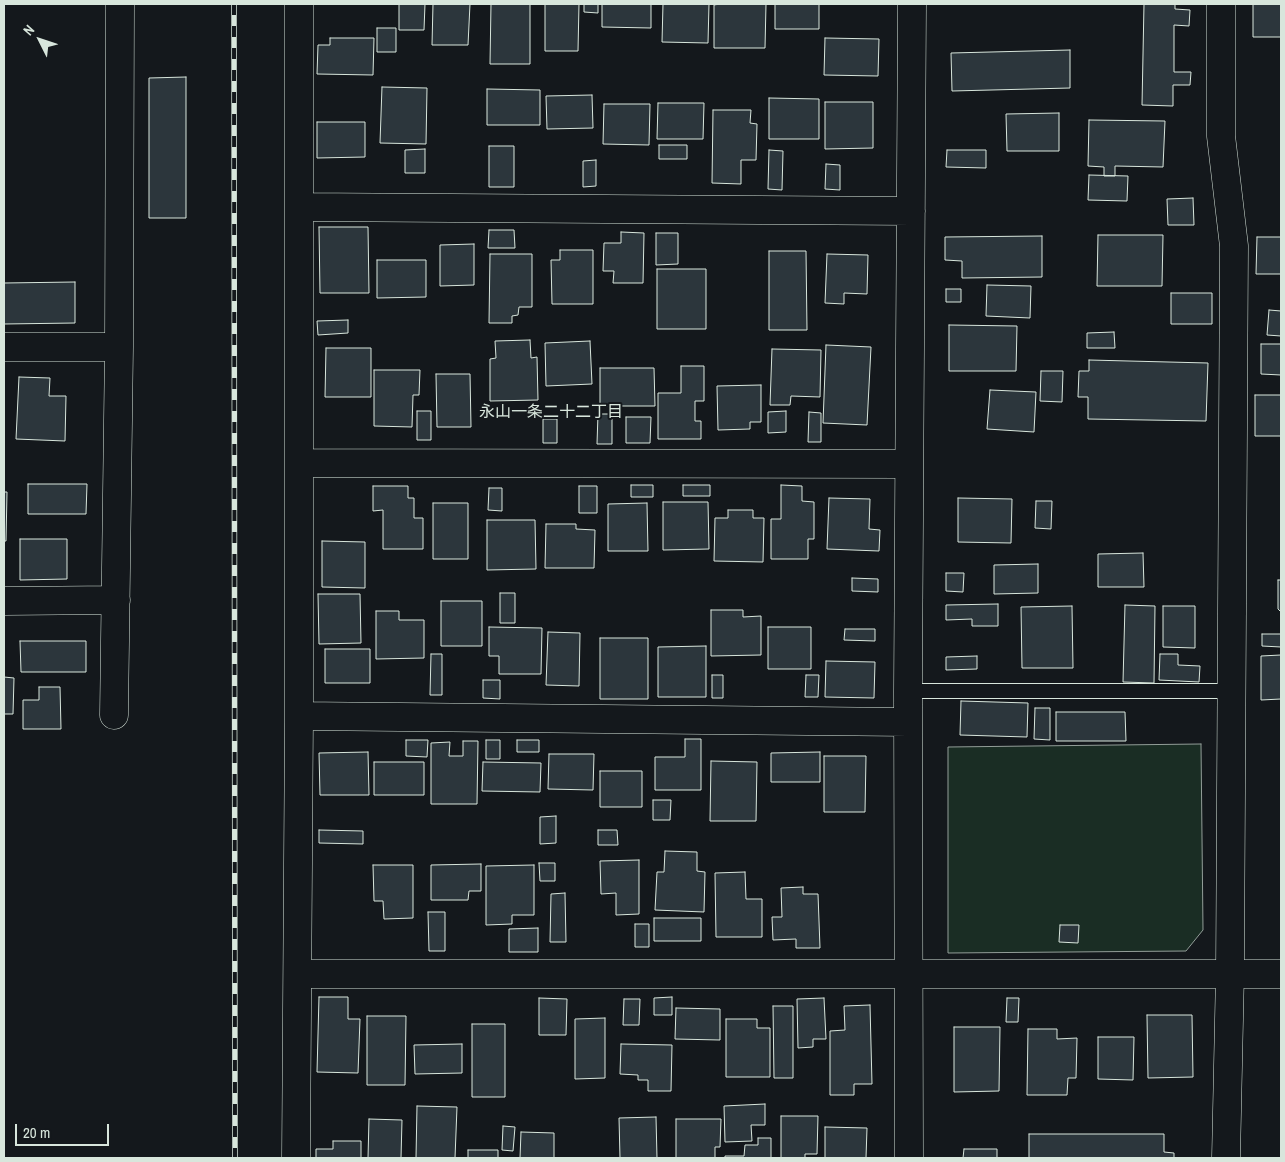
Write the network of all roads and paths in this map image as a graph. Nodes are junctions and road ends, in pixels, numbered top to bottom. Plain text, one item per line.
1 (120, 4) edge
2 (299, 4) edge
3 (912, 4) edge
4 (1220, 4) edge
5 (299, 207) junction
6 (911, 211) junction
7 (4, 347) edge
8 (119, 347) junction
9 (300, 463) junction
10 (910, 464) junction
11 (116, 600) junction
12 (4, 601) edge
13 (1231, 690) junction
14 (908, 691) junction
15 (114, 715) dead end
16 (299, 716) junction
17 (908, 722) junction
18 (1230, 973) junction
19 (298, 974) junction
20 (910, 974) junction
21 (1281, 974) edge
22 (296, 1158) edge
23 (909, 1158) edge
24 (1226, 1158) edge

1 - 8 street
2 - 5 street
3 - 6 street
4 - 13 street
5 - 6 street
5 - 9 street
6 - 10 street
7 - 8 street
8 - 11 street
9 - 10 street
9 - 16 street
10 - 14 street
11 - 12 street
11 - 15 street
13 - 14 lane
13 - 18 street
14 - 17 street
16 - 17 street
16 - 19 street
17 - 20 street
18 - 20 street
18 - 21 street
18 - 24 street
19 - 20 street
19 - 22 street
20 - 23 street

